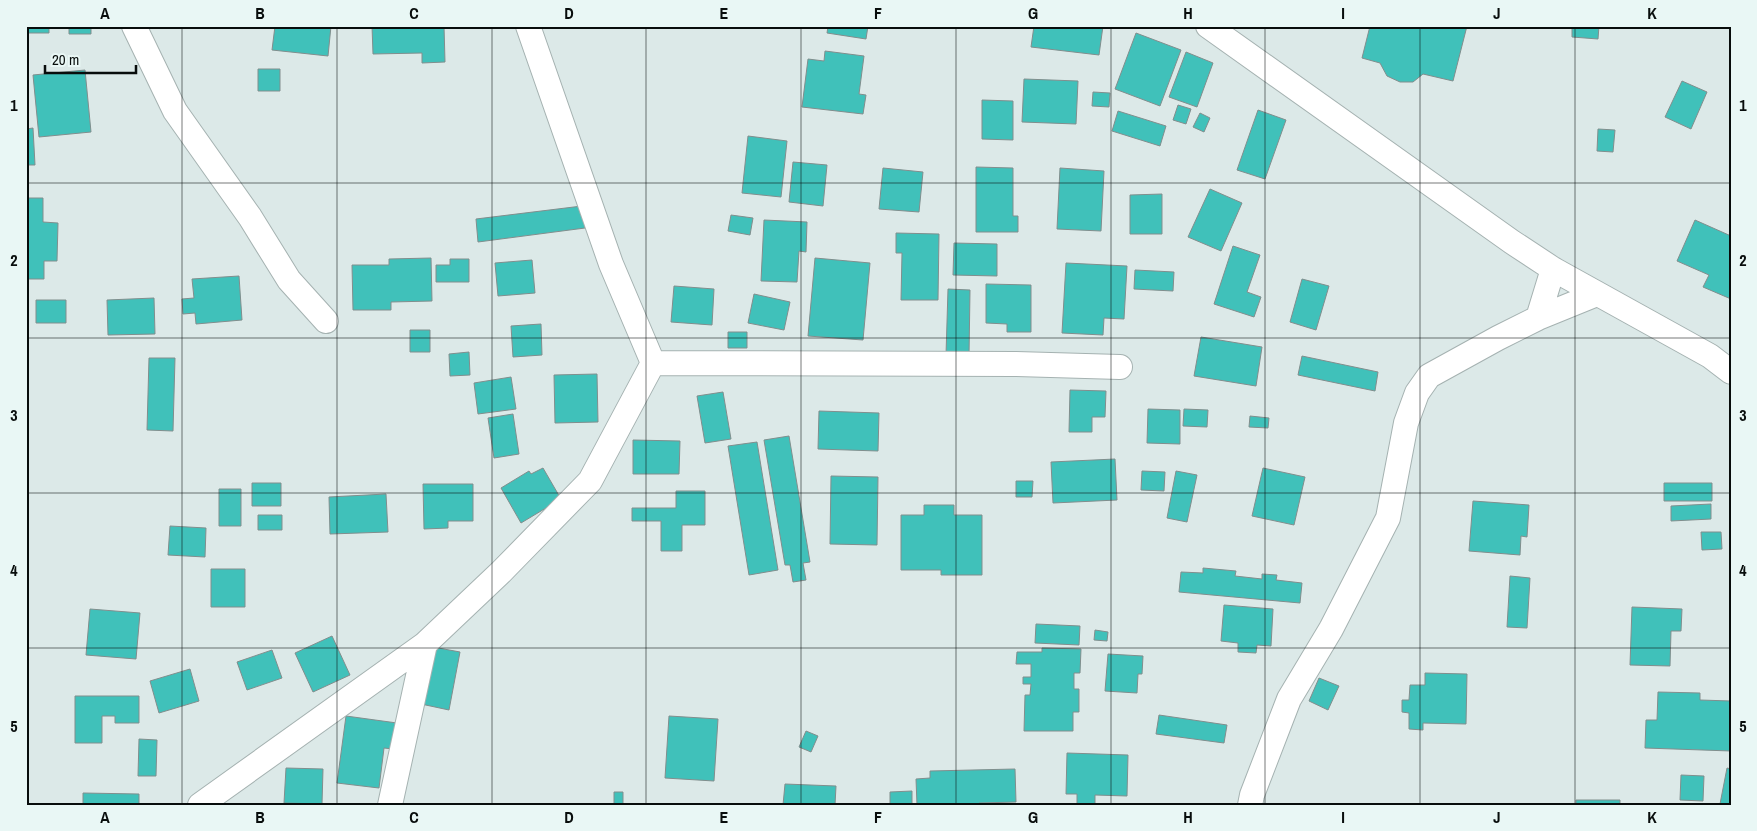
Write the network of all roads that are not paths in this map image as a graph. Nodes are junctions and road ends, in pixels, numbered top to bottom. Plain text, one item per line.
1 (134, 26) edge
2 (528, 26) edge
3 (1208, 26) edge
4 (1554, 269) junction
5 (1597, 294) junction
6 (1538, 318) junction
7 (326, 321) dead end
8 (653, 363) junction
9 (1120, 367) dead end
10 (1731, 372) edge
11 (425, 644) junction
12 (200, 805) edge
13 (390, 805) edge
14 (1250, 805) edge

1 - 7 street
2 - 8 street
3 - 4 street
4 - 5 street
4 - 6 street
5 - 6 street
5 - 10 street
6 - 14 street
8 - 9 street
8 - 11 street
11 - 12 street
11 - 13 street

